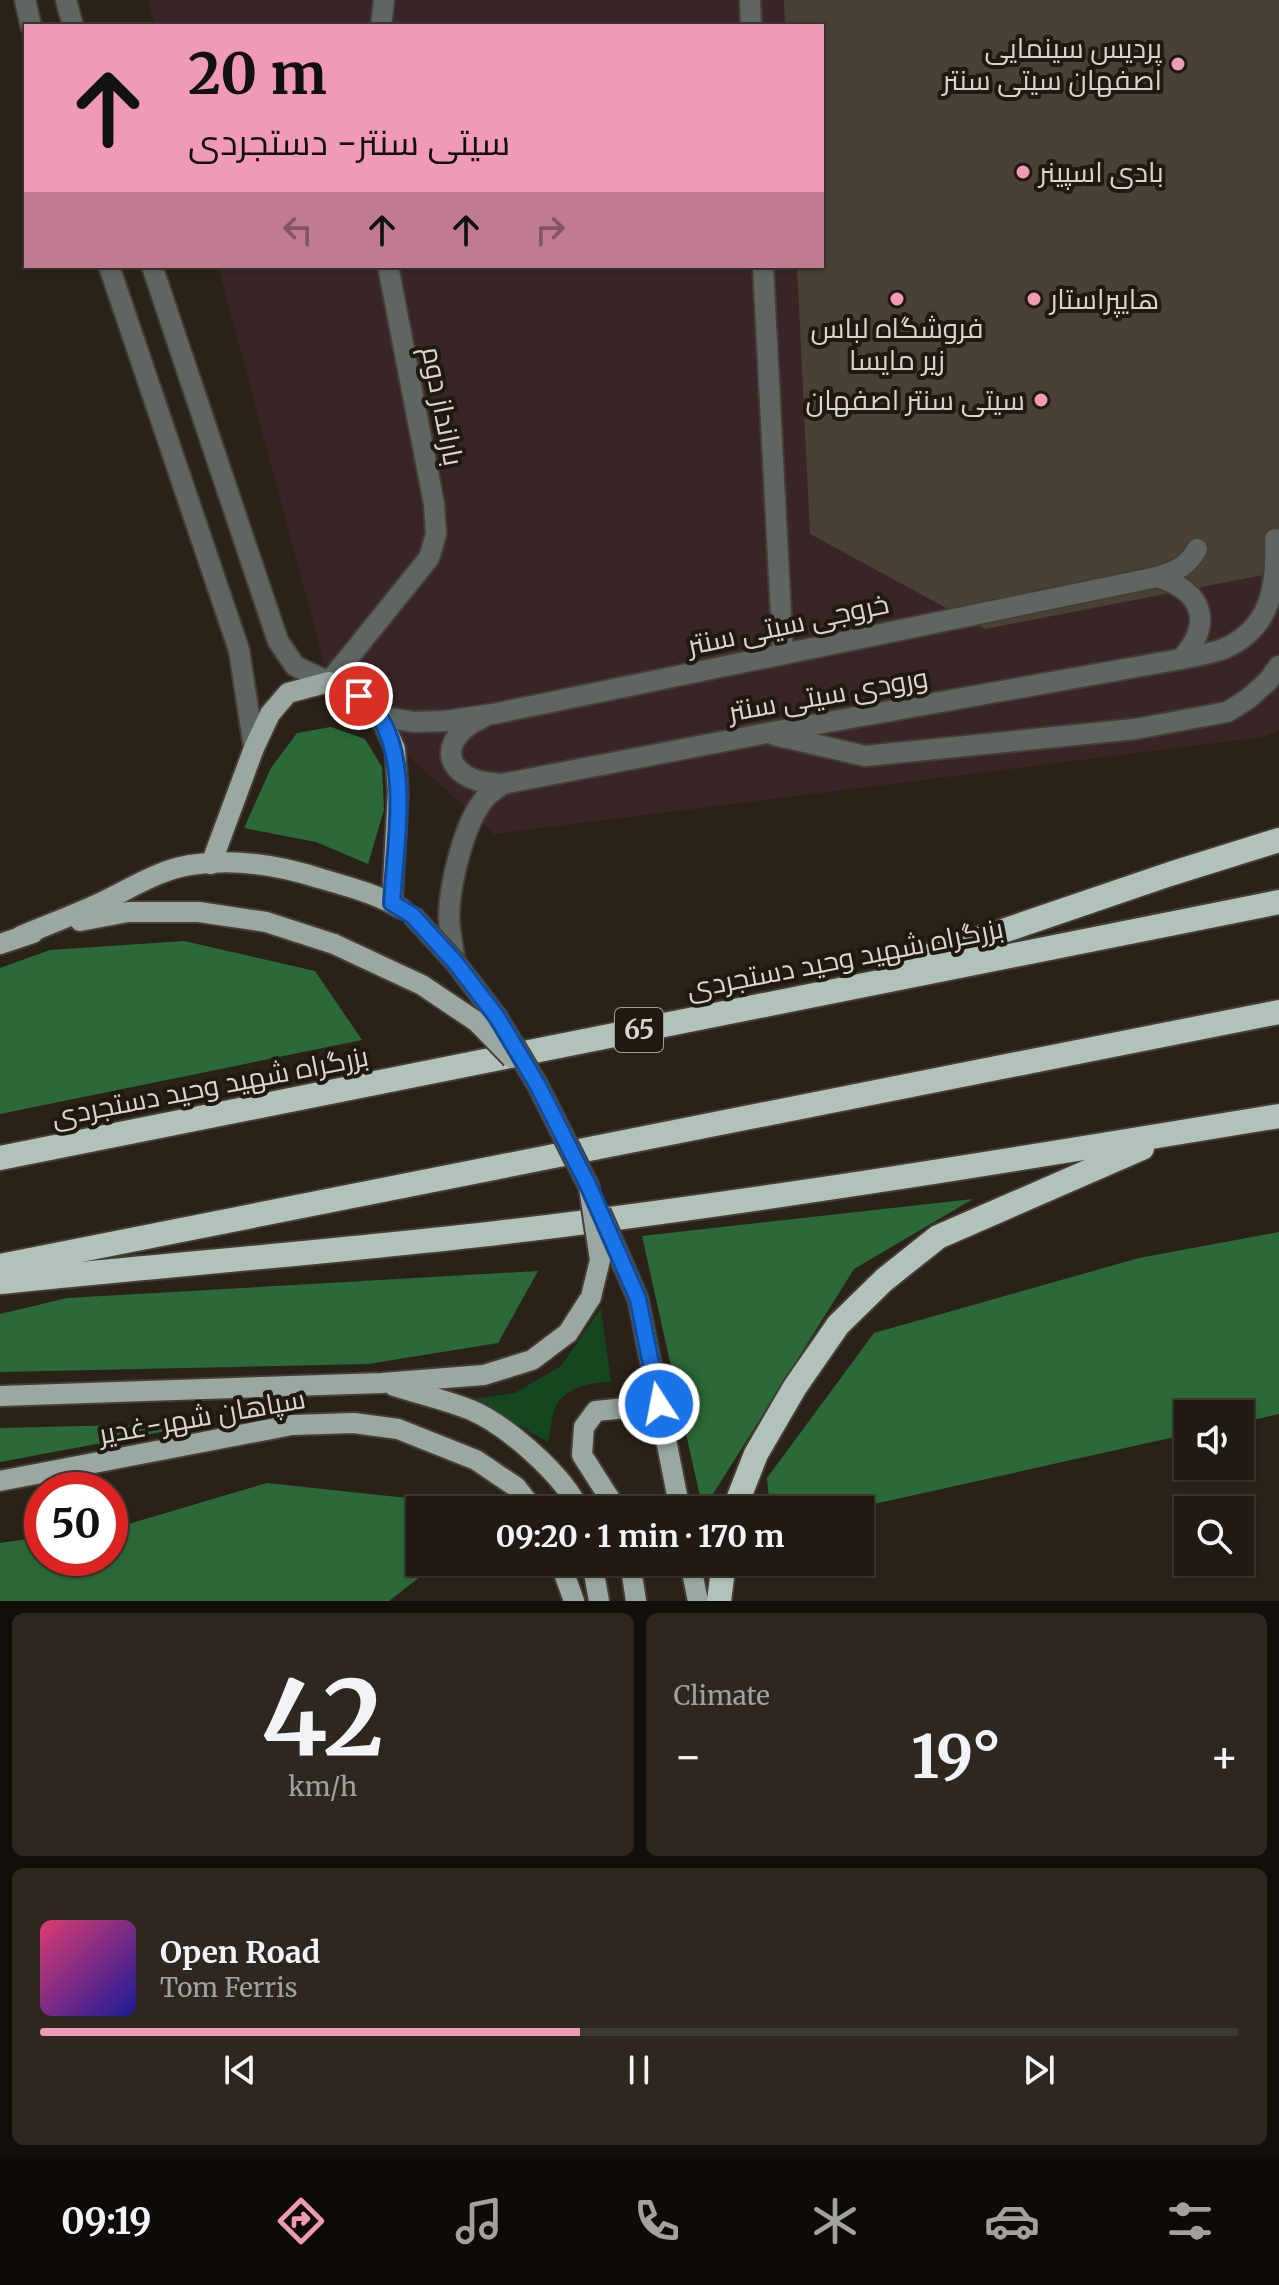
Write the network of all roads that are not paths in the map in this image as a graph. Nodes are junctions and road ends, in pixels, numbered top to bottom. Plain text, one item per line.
1 (25, 0) edge
2 (66, 0) edge
3 (384, 0) edge
4 (750, 0) edge
5 (31, 24) edge
6 (72, 24) edge
7 (381, 24) edge
8 (751, 24) edge
9 (110, 268) edge
10 (153, 268) edge
11 (388, 268) edge
12 (763, 268) edge
13 (1275, 539) dead end
14 (1197, 549) dead end
15 (1157, 577) junction
16 (783, 654) junction
17 (1181, 659) junction
18 (1279, 666) edge
19 (329, 682) junction
20 (493, 714) junction
21 (380, 716) junction
22 (767, 733) junction
23 (254, 748) junction
24 (502, 784) junction
25 (1279, 840) edge
26 (211, 864) junction
27 (1279, 902) edge
28 (392, 903) junction
29 (21, 936) junction
30 (0, 944) edge
31 (455, 962) junction
32 (813, 996) junction
33 (1279, 1012) edge
34 (537, 1084) junction
35 (1279, 1116) edge
36 (1173, 1133) junction
37 (0, 1158) edge
38 (589, 1187) junction
39 (0, 1266) edge
40 (0, 1282) edge
41 (382, 1383) junction
42 (0, 1396) edge
43 (664, 1431) junction
44 (0, 1481) edge
45 (523, 1496) edge
46 (570, 1496) edge
47 (608, 1496) edge
48 (677, 1496) edge
49 (740, 1496) edge
50 (565, 1576) edge
51 (595, 1576) edge
52 (632, 1576) edge
53 (693, 1576) edge
54 (722, 1576) edge
55 (574, 1601) edge
56 (599, 1601) edge
57 (636, 1601) edge
58 (698, 1601) edge
59 (719, 1601) edge

1 - 5 street
2 - 6 street
3 - 7 street
4 - 8 street
9 - 23 street
10 - 19 street
11 - 19 street, بارانداز دوم
12 - 16 street
13 - 17 street, ورودی سیتی سنتر
14 - 15 street, خروجی سیتی سنتر
15 - 16 street, خروجی سیتی سنتر
15 - 17 street
16 - 20 street, خروجی سیتی سنتر
17 - 22 street, ورودی سیتی سنتر
18 - 22 street
19 - 21 main road
19 - 23 main road
20 - 21 street, خروجی سیتی سنتر
20 - 24 street
21 - 28 main road
22 - 24 street, ورودی سیتی سنتر
23 - 26 main road
24 - 31 street
25 - 32 highway
26 - 28 main road
26 - 29 main road
27 - 32 highway, بزرگراه شهید وحید دستجردی / 65
28 - 31 main road, bridge
29 - 30 main road
29 - 34 main road, bridge
31 - 34 main road, bridge
32 - 37 highway, بزرگراه شهید وحید دستجردی / 65
33 - 39 highway
34 - 38 main road, bridge
35 - 36 highway
36 - 40 highway
36 - 49 highway
38 - 41 main road, bridge
38 - 43 main road, bridge
41 - 42 main road
41 - 46 main road
43 - 47 main road
43 - 48 main road
44 - 45 main road, سپاهان شهر-غدیر
50 - 55 main road
51 - 56 main road
52 - 57 main road
53 - 58 main road
54 - 59 highway

